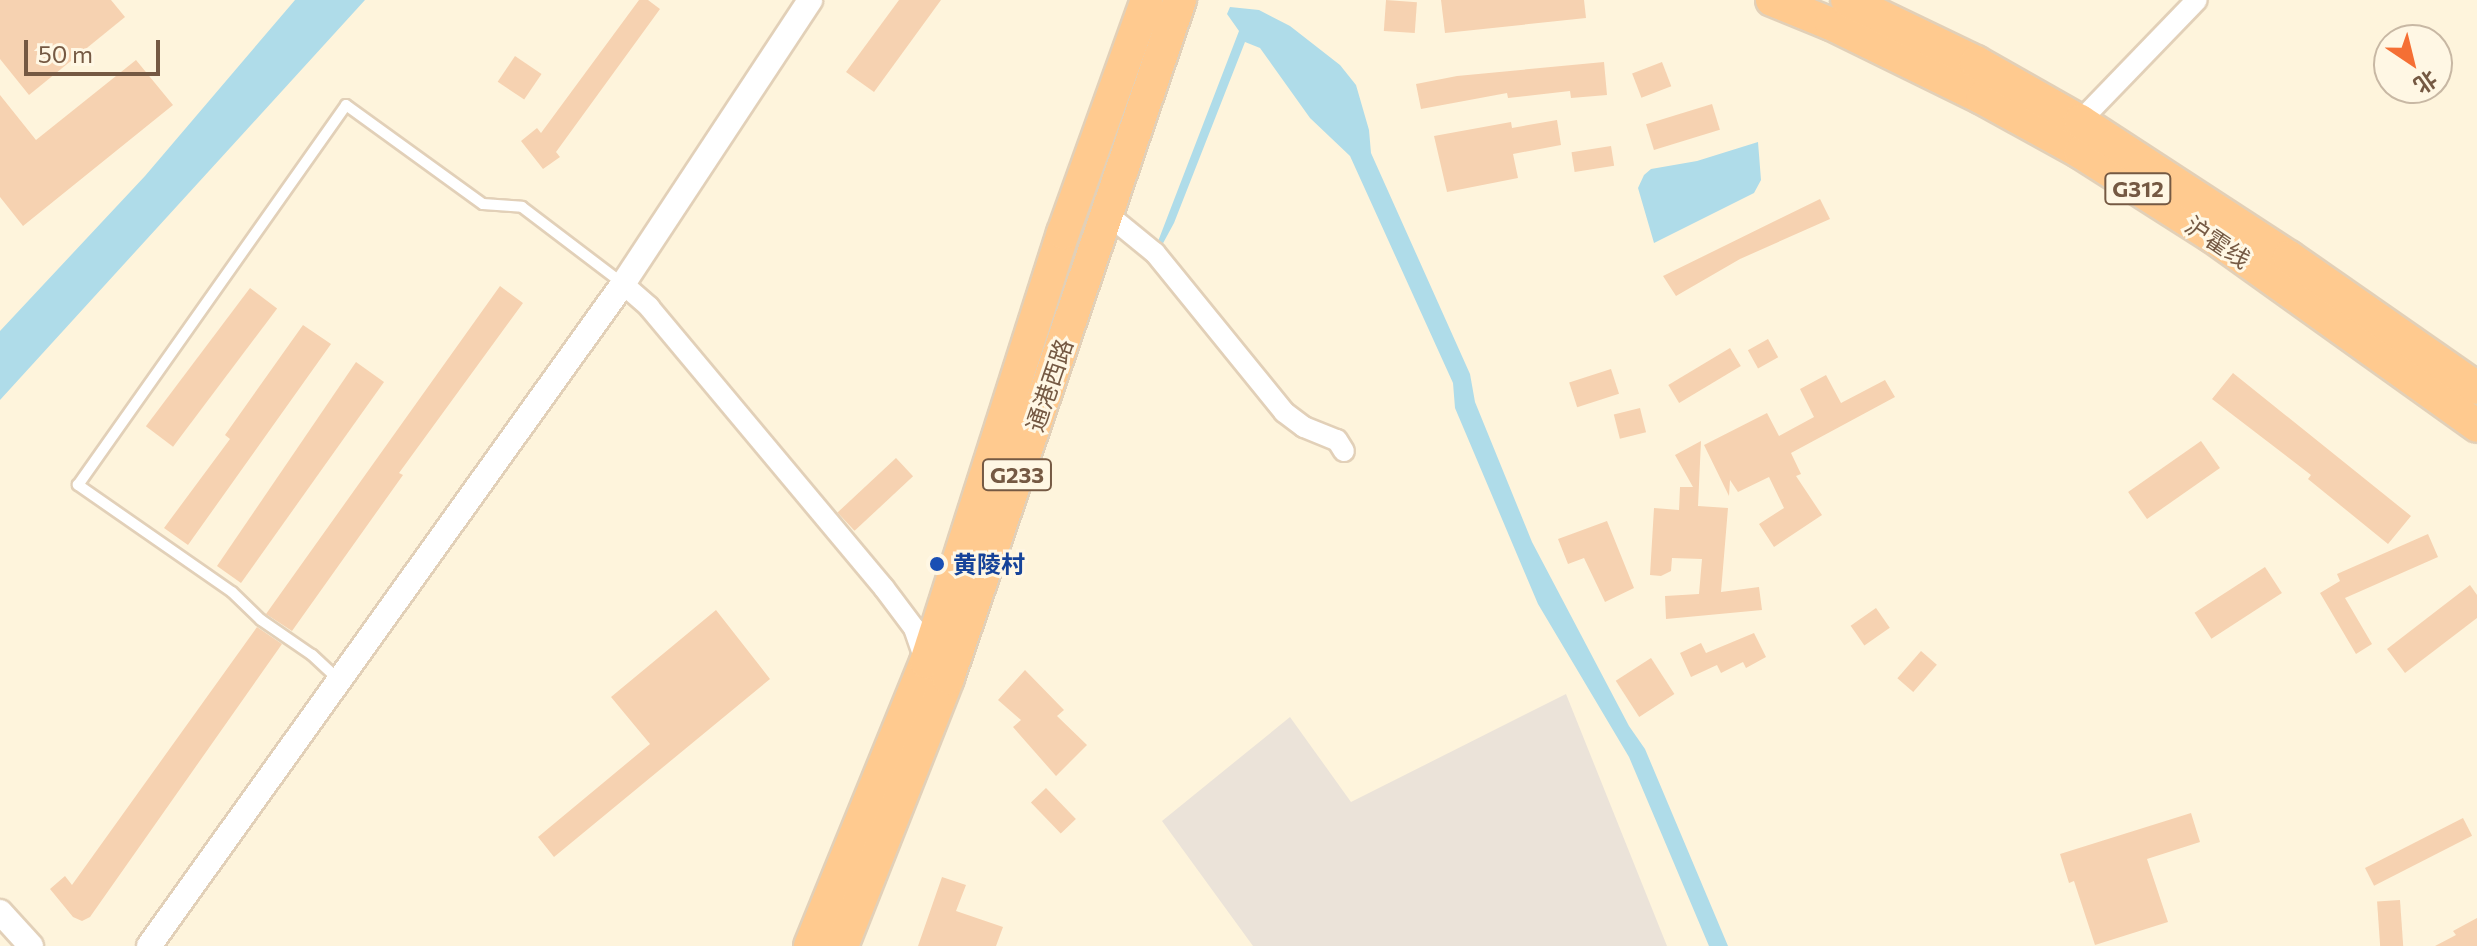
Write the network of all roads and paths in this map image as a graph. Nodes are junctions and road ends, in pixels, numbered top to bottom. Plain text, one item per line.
1 (810, 0) edge
2 (1772, 0) edge
3 (1847, 0) edge
4 (2197, 0) edge
5 (1163, 3) edge
6 (2080, 121) junction
7 (1106, 213) junction
8 (623, 284) junction
9 (2477, 388) edge
10 (2477, 426) edge
11 (1344, 451) dead end
12 (926, 662) junction
13 (340, 680) junction
14 (0, 912) edge
15 (31, 946) edge
16 (149, 946) edge
17 (810, 946) edge
18 (842, 946) edge

1 - 8 street
2 - 10 highway, 沪霍线 / G312
3 - 6 highway, 沪霍线 / G312
4 - 6 street
5 - 7 highway, 通港西路 / G233
5 - 12 highway, 通港西路 / G233
6 - 9 highway, 沪霍线 / G312
7 - 11 street
7 - 18 highway, 通港西路 / G233
8 - 12 street
8 - 13 street
8 - 13 lane
12 - 17 highway, 通港西路 / G233
13 - 16 street
14 - 15 street

